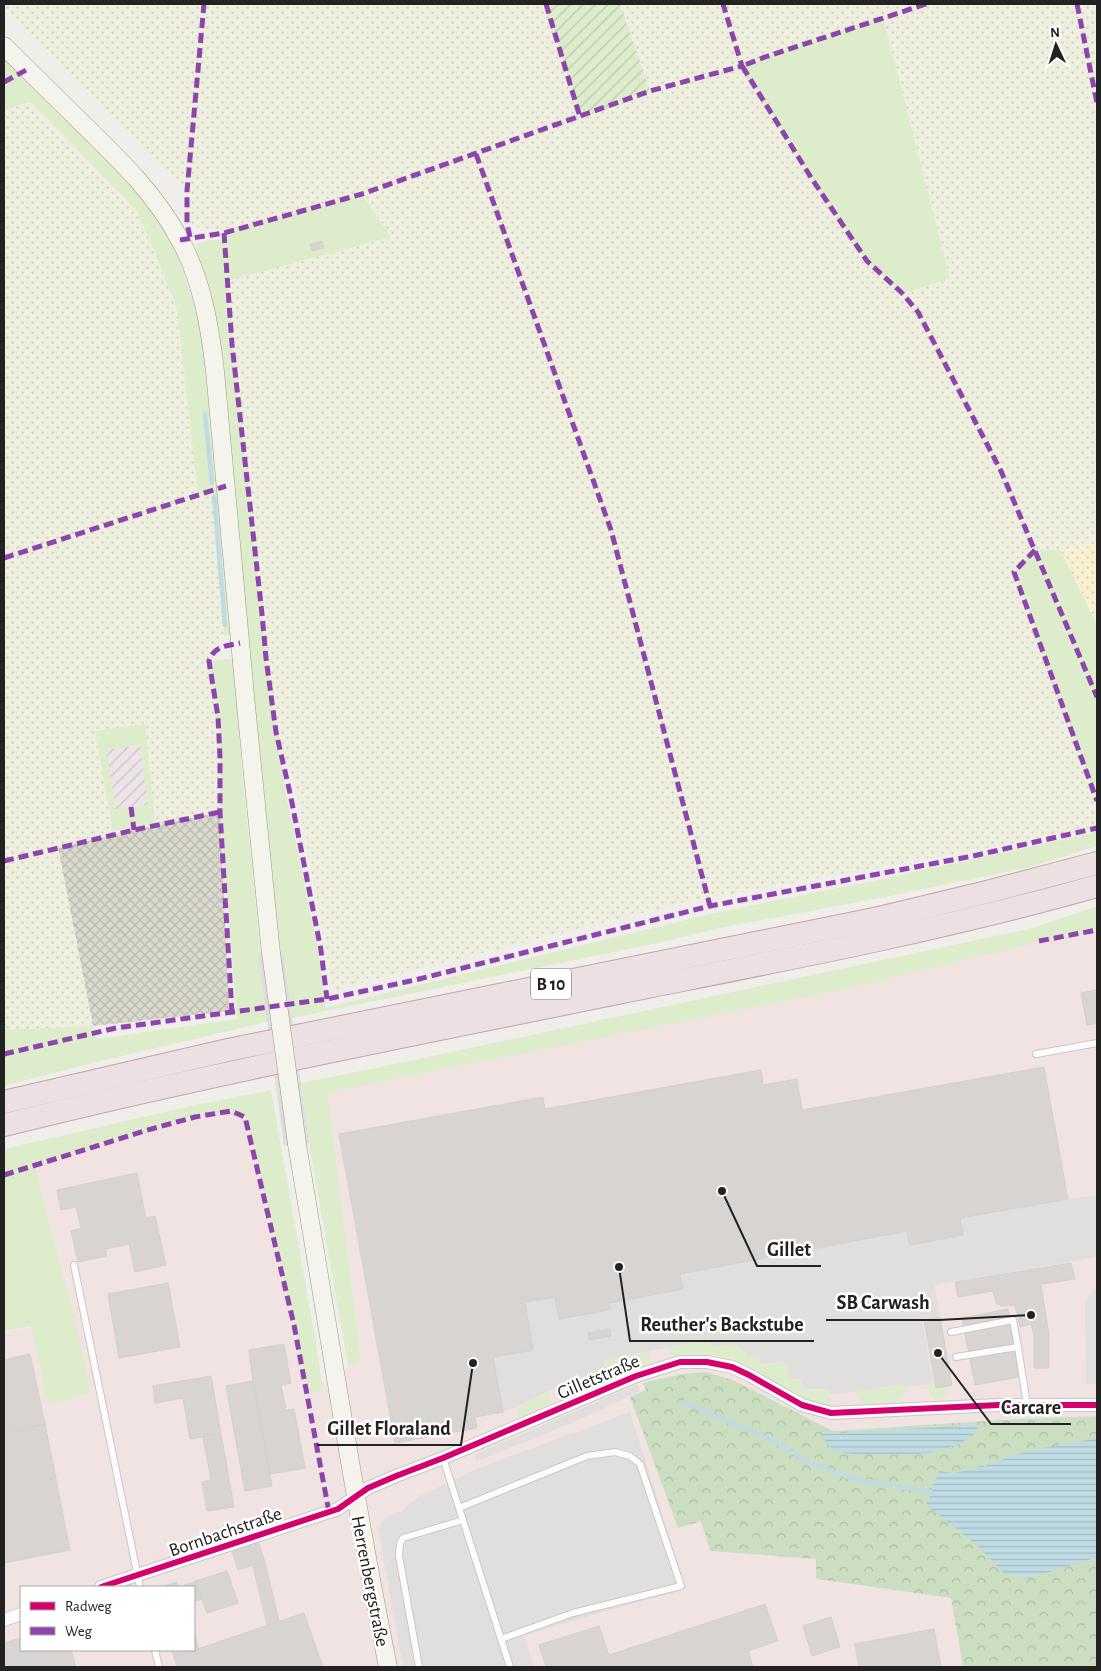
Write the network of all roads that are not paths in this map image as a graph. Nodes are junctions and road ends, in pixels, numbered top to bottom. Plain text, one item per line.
1 (4, 46) edge
2 (1097, 862) edge
3 (1097, 886) edge
4 (1097, 1043) edge
5 (1036, 1054) dead end
6 (4, 1102) edge
7 (4, 1125) edge
8 (74, 1265) dead end
9 (951, 1332) dead end
10 (1018, 1347) junction
11 (956, 1357) dead end
12 (1027, 1405) junction
13 (1097, 1405) edge
14 (443, 1458) junction
15 (356, 1497) junction
16 (459, 1508) junction
17 (463, 1520) junction
18 (139, 1582) edge
19 (109, 1586) edge
20 (20, 1614) edge
21 (4, 1620) edge
22 (501, 1639) junction
23 (155, 1651) edge
24 (159, 1667) edge
25 (388, 1667) edge
26 (419, 1667) edge
27 (510, 1667) edge

1 - 15 main road, Herrenbergstraße, bridge
2 - 6 highway, B 10
3 - 7 highway, B 10
4 - 5 lane
8 - 18 lane
9 - 10 lane
10 - 11 lane
10 - 12 lane
12 - 13 street, Gilletstraße
12 - 14 street, Gilletstraße
14 - 15 street, Gilletstraße
14 - 16 lane
15 - 18 street, Bornbachstraße
15 - 25 main road, Herrenbergstraße
16 - 17 lane
16 - 22 lane
17 - 22 lane
17 - 26 lane
18 - 19 street, Bornbachstraße
20 - 21 street
22 - 27 lane
23 - 24 lane

